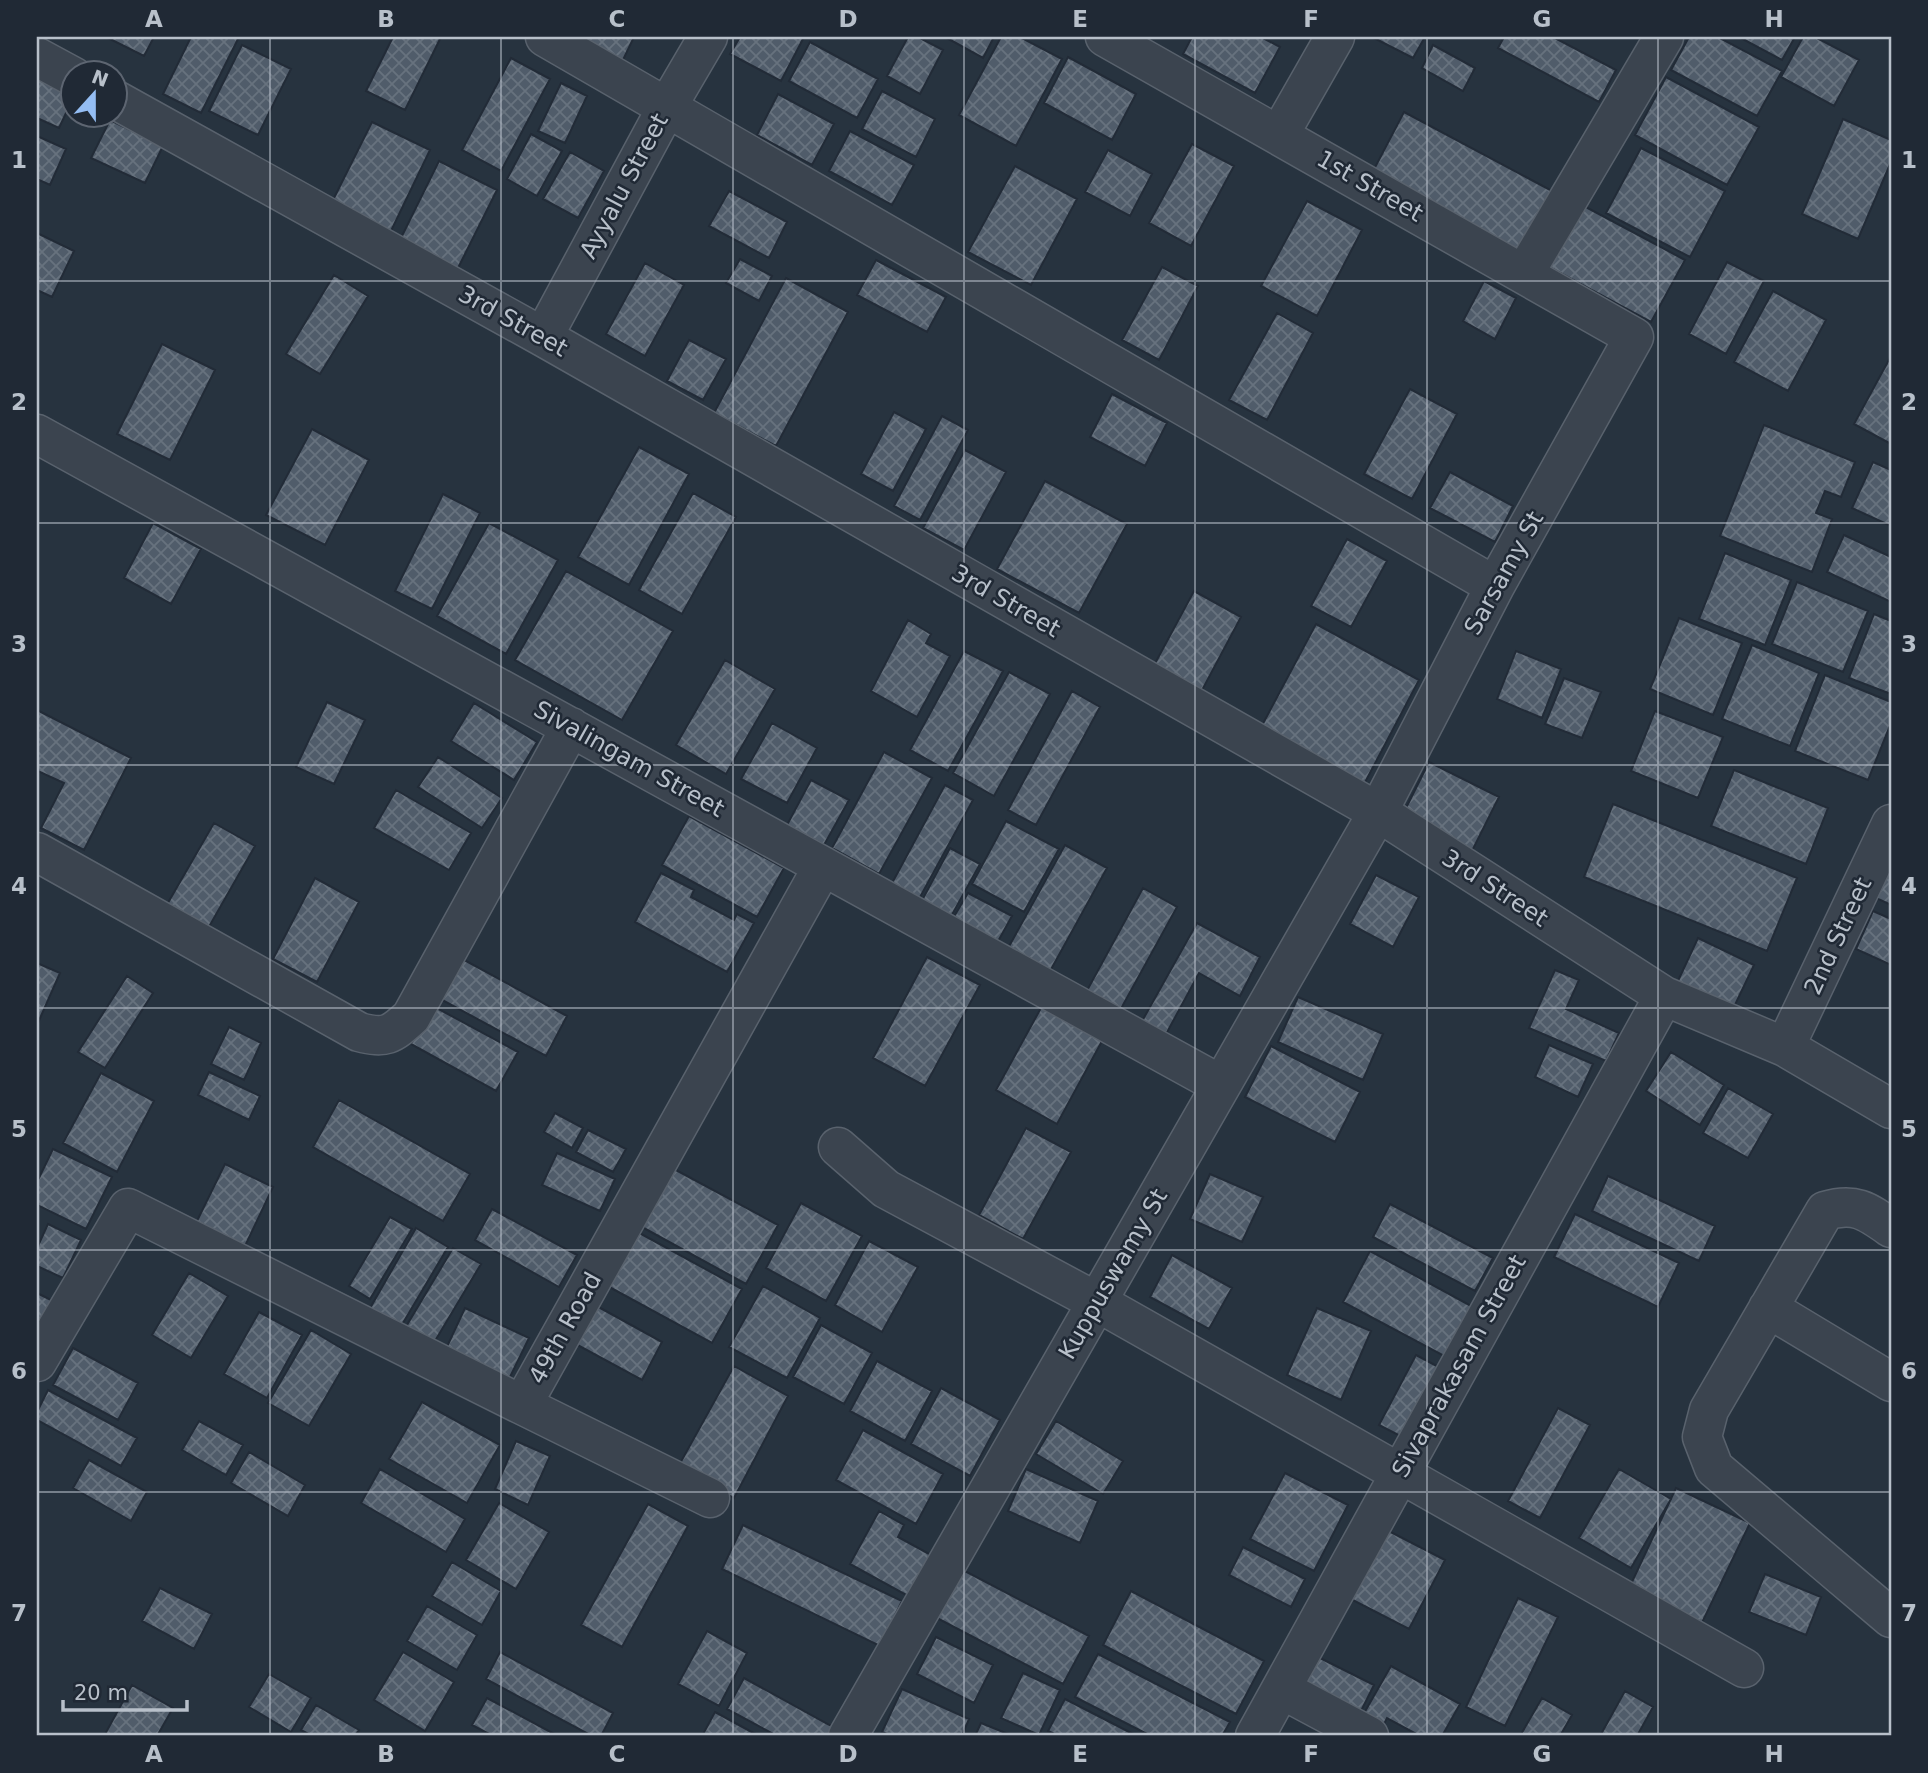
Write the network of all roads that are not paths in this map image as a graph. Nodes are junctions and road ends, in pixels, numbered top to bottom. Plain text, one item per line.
1 (545, 37) edge
2 (708, 37) edge
3 (1105, 37) edge
4 (1335, 37) edge
5 (1664, 37) edge
6 (37, 57) edge
7 (60, 69) edge
8 (667, 107) junction
9 (130, 108) edge
10 (1279, 135) junction
11 (1524, 274) junction
12 (543, 337) junction
13 (1634, 337) joint
14 (37, 433) edge
15 (1495, 586) junction
16 (570, 727) junction
17 (1378, 812) junction
18 (1891, 824) edge
19 (37, 852) edge
20 (823, 866) junction
21 (1664, 996) junction
22 (1785, 1047) junction
23 (1221, 1085) junction
24 (1891, 1109) edge
25 (838, 1147) dead end
26 (1891, 1228) edge
27 (1097, 1302) junction
28 (1768, 1308) junction
29 (37, 1362) edge
30 (1891, 1382) edge
31 (522, 1405) junction
32 (1400, 1473) junction
33 (710, 1498) dead end
34 (1891, 1618) edge
35 (1744, 1668) dead end
36 (1281, 1689) junction
37 (848, 1736) edge
38 (1255, 1736) edge
39 (1369, 1736) edge

1 - 8 street
2 - 8 street, Ayyalu Street
3 - 10 street, 1st Street
4 - 10 street
5 - 11 street
6 - 7 street
8 - 12 street, Ayyalu Street
8 - 15 street
9 - 12 street, 3rd Street
10 - 11 street, 1st Street
11 - 13 street, 1st Street
12 - 17 street, 3rd Street
13 - 15 street, Sarsamy St
14 - 16 street, Sivalingam Street
15 - 17 street, Sarsamy St
16 - 19 street
16 - 20 street, Sivalingam Street
17 - 21 street, 3rd Street
17 - 23 street, Kuppuswamy St
18 - 22 street, 2nd Street
20 - 23 street, Sivalingam Street
20 - 31 street, 49th Road
21 - 22 street, 3rd Street
21 - 32 street, Sivaprakasam Street
22 - 24 street, 3rd Street
23 - 27 street, Kuppuswamy St
25 - 27 street
26 - 28 street
27 - 32 street
27 - 37 street, Kuppuswamy St
28 - 30 street
28 - 34 street
29 - 31 street, 49th Road
31 - 33 street
32 - 35 street
32 - 36 street, Sivaprakasam Street
36 - 38 street, Sivaprakasam Street
36 - 39 street

